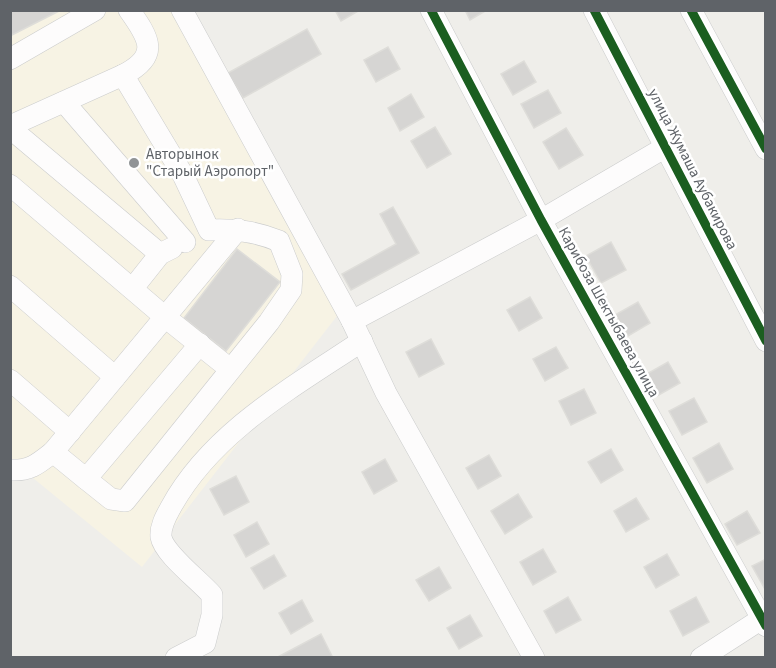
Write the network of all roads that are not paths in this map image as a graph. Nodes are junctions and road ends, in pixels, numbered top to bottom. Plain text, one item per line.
1 (95, 10) edge
2 (129, 10) edge
3 (182, 10) edge
4 (430, 10) edge
5 (594, 10) edge
6 (691, 10) edge
7 (10, 59) edge
8 (123, 75) junction
9 (64, 102) junction
10 (760, 123) edge
11 (10, 127) edge
12 (664, 147) junction
13 (765, 149) edge
14 (10, 185) edge
15 (541, 220) junction
16 (238, 229) junction
17 (209, 230) junction
18 (304, 232) junction
19 (279, 241) junction
20 (185, 242) junction
21 (160, 254) junction
22 (10, 286) edge
23 (134, 288) junction
24 (165, 317) junction
25 (352, 321) junction
26 (362, 341) junction
27 (765, 341) edge
28 (200, 344) junction
29 (230, 369) junction
30 (115, 377) junction
31 (10, 380) edge
32 (70, 432) junction
33 (53, 452) junction
34 (10, 470) edge
35 (86, 479) junction
36 (764, 620) edge
37 (211, 650) edge
38 (176, 657) edge
39 (534, 657) edge
40 (701, 657) edge

1 - 7 street
2 - 8 street
3 - 18 street
4 - 15 street, Карибоза Шектыбаева улица
5 - 12 street, улица Жумаша Аубакирова
6 - 10 street
8 - 9 street
8 - 17 street
9 - 11 street
9 - 20 street
10 - 13 street
11 - 21 street
12 - 15 street
12 - 27 street, улица Жумаша Аубакирова
14 - 23 street
15 - 25 street
15 - 36 street, Карибоза Шектыбаева улица
16 - 17 street
16 - 19 street
16 - 24 street
17 - 20 street
18 - 19 street
18 - 25 street
19 - 29 street
20 - 21 street
21 - 23 street
22 - 30 street
23 - 24 street
24 - 28 street
24 - 30 street
25 - 26 street
26 - 37 street
26 - 39 street
28 - 29 street
28 - 35 street
29 - 35 street
30 - 32 street
31 - 32 street
32 - 33 street
33 - 34 street
33 - 35 street
36 - 40 street
37 - 38 street

